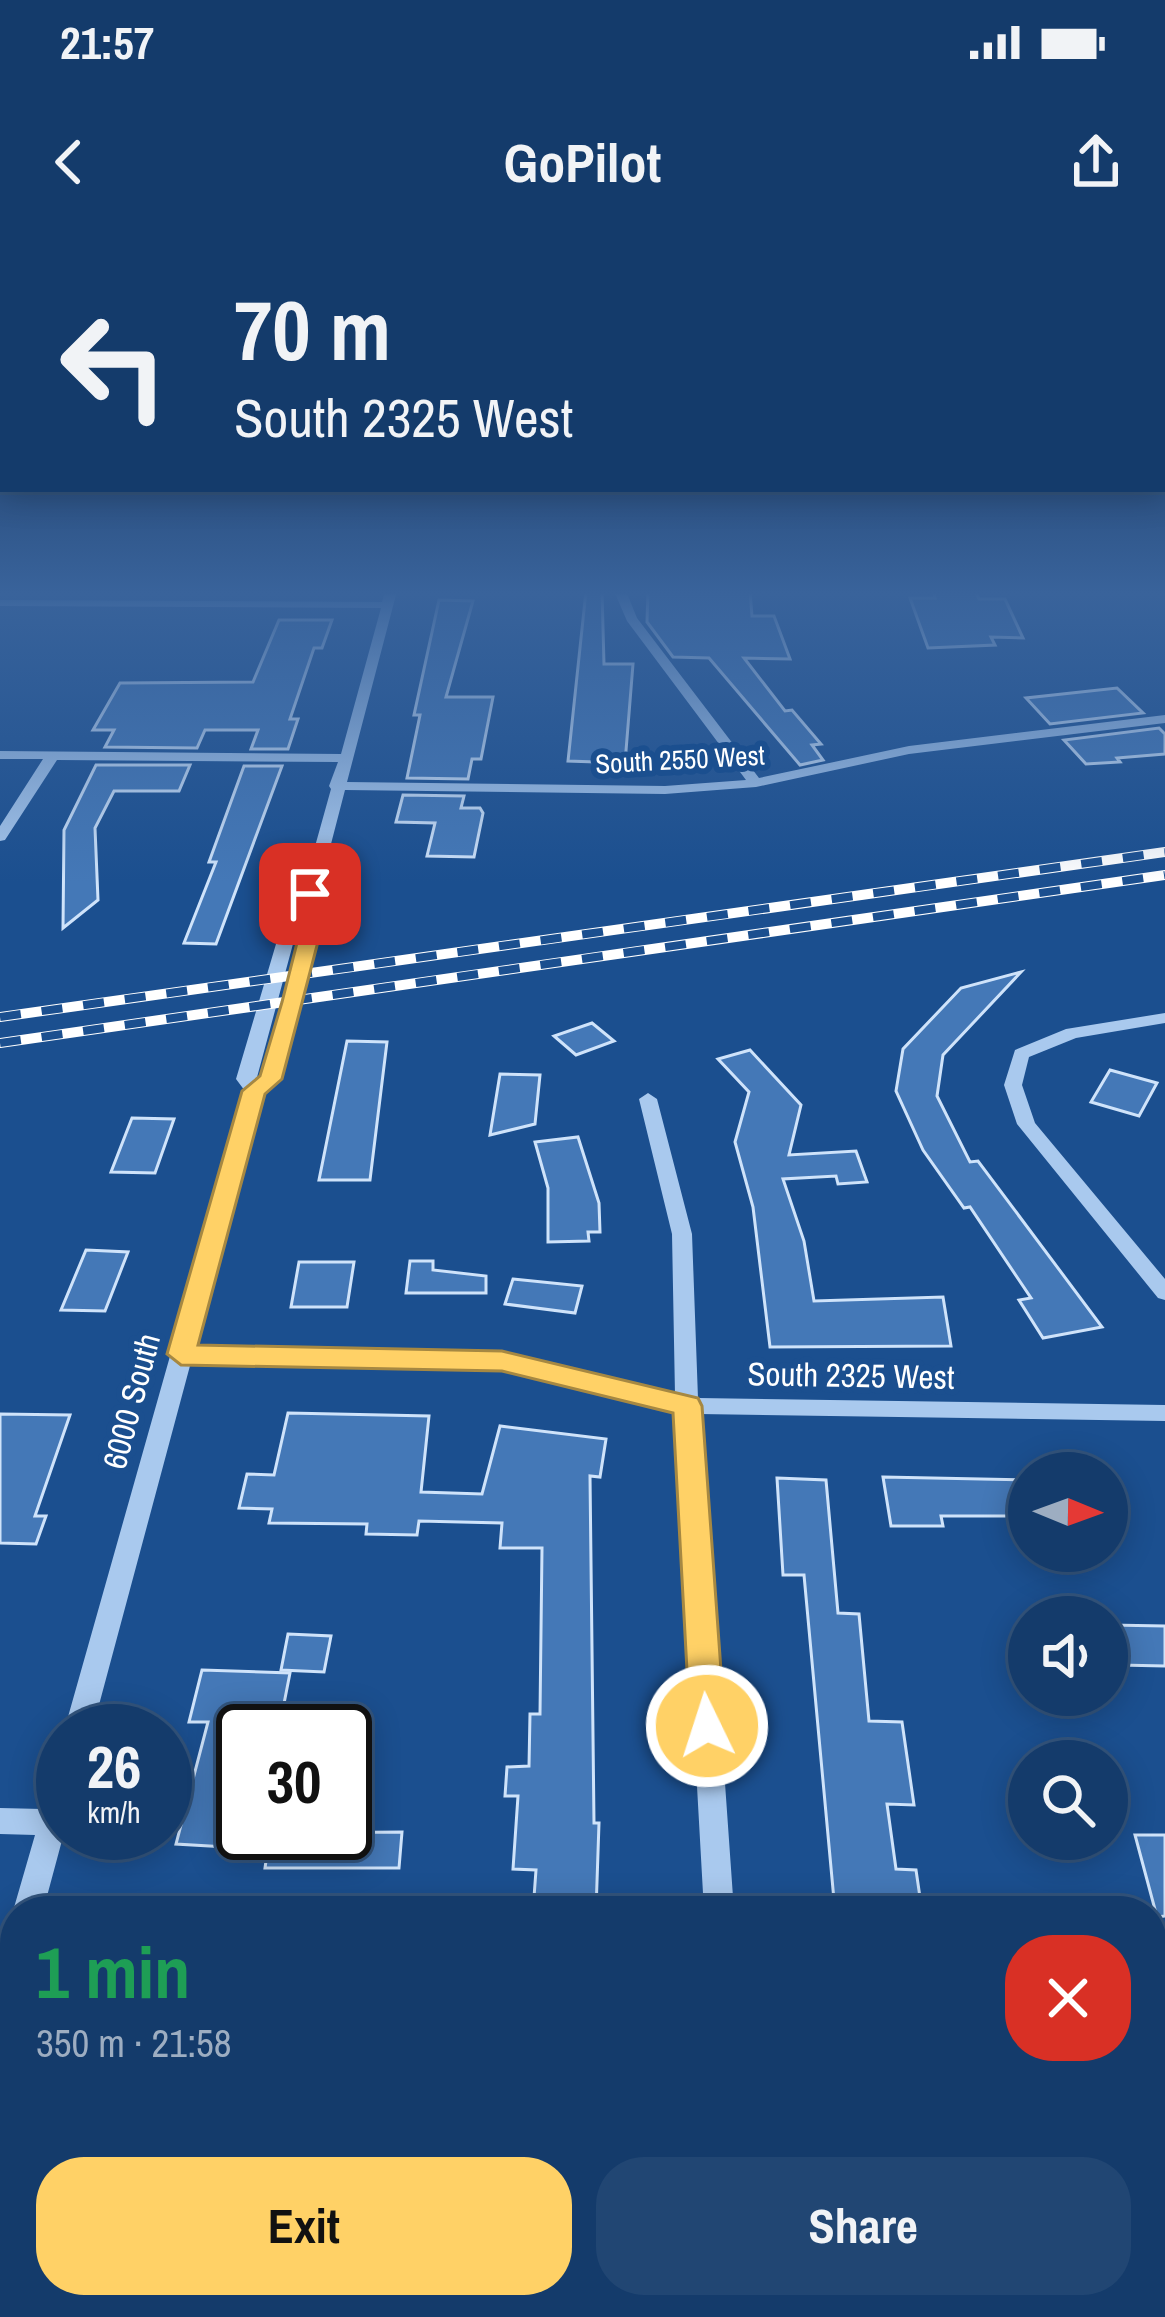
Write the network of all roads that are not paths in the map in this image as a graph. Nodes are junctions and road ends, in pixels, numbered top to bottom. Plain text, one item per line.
1 (364, 688) edge
2 (684, 688) edge
3 (1165, 719) edge
4 (0, 755) edge
5 (53, 755) junction
6 (344, 758) junction
7 (756, 783) junction
8 (337, 786) junction
9 (0, 837) edge
10 (310, 894) junction
11 (1165, 1018) edge
12 (254, 1091) junction
13 (649, 1099) dead end
14 (1165, 1294) edge
15 (181, 1354) junction
16 (688, 1406) junction
17 (1165, 1413) edge
18 (85, 1704) edge
19 (0, 1821) edge
20 (36, 1822) edge
21 (42, 1860) edge
22 (32, 1896) edge
23 (717, 1896) edge

1 - 6 street
2 - 7 street
3 - 7 street, South 2550 West
4 - 5 street
5 - 6 street
5 - 9 street
6 - 8 street
7 - 8 street, South 2550 West
8 - 10 street
10 - 12 street, 6000 South
10 - 12 street, 6000 South
11 - 14 street
12 - 15 street, 6000 South
13 - 16 street
15 - 16 street, South 2325 West
15 - 18 street, 6000 South
16 - 17 street, South 2325 West
16 - 23 street
19 - 20 street
21 - 22 street

